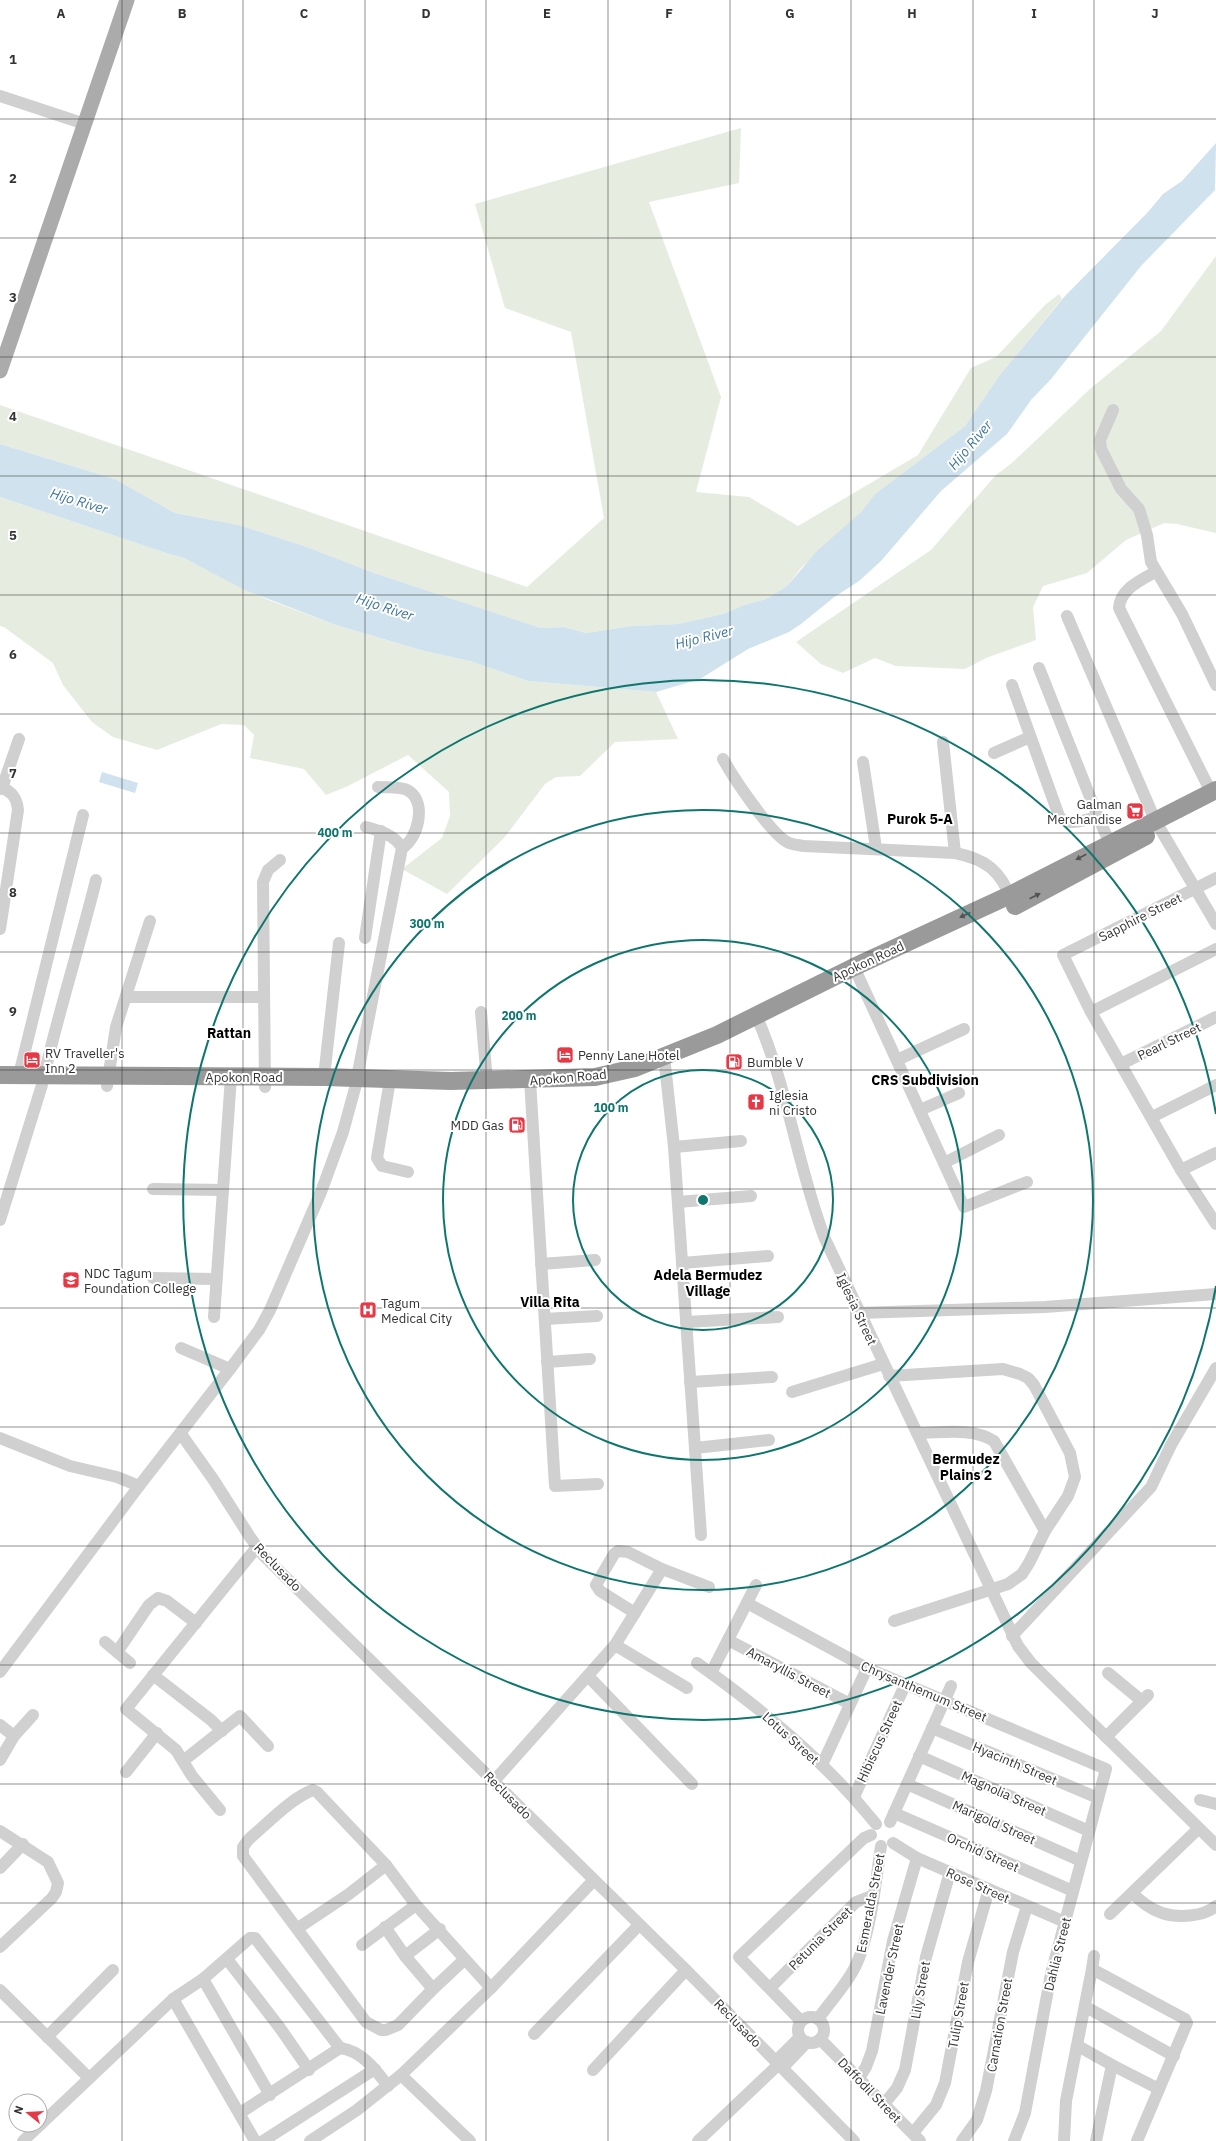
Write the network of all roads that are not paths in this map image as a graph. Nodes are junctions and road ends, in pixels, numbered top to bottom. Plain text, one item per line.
1 (127, 0) edge
2 (0, 96) edge
3 (85, 124) junction
4 (0, 371) edge
5 (1113, 410) dead end
6 (1156, 572) junction
7 (1067, 616) dead end
8 (1039, 668) dead end
9 (1012, 685) dead end
10 (1216, 685) edge
11 (1030, 737) junction
12 (19, 740) dead end
13 (943, 742) dead end
14 (994, 753) dead end
15 (723, 759) dead end
16 (863, 762) dead end
17 (378, 787) dead end
18 (1, 788) edge
19 (1214, 794) edge
20 (83, 815) dead end
21 (1098, 817) junction
22 (1158, 824) junction
23 (366, 827) dead end
24 (381, 831) junction
25 (402, 848) junction
26 (876, 848) junction
27 (1112, 848) junction
28 (955, 853) junction
29 (280, 860) dead end
30 (1216, 878) edge
31 (96, 880) dead end
32 (1196, 888) junction
33 (1012, 900) junction
34 (150, 921) dead end
35 (1216, 924) edge
36 (0, 929) edge
37 (365, 938) dead end
38 (339, 943) dead end
39 (1216, 949) edge
40 (857, 972) junction
41 (126, 997) junction
42 (264, 997) junction
43 (481, 1012) dead end
44 (1091, 1012) junction
45 (1216, 1017) edge
46 (759, 1021) junction
47 (964, 1029) dead end
48 (897, 1060) junction
49 (664, 1061) junction
50 (1122, 1064) junction
51 (0, 1075) edge
52 (19, 1076) junction
53 (324, 1077) junction
54 (43, 1080) junction
55 (107, 1081) junction
56 (487, 1081) junction
57 (231, 1082) junction
58 (265, 1082) junction
59 (356, 1083) junction
60 (0, 1084) edge
61 (390, 1085) junction
62 (530, 1085) junction
63 (1216, 1085) edge
64 (960, 1094) dead end
65 (920, 1110) junction
66 (1152, 1117) junction
67 (1000, 1134) dead end
68 (741, 1141) dead end
69 (674, 1147) junction
70 (1216, 1153) edge
71 (944, 1163) junction
72 (1181, 1170) junction
73 (408, 1172) dead end
74 (1028, 1182) dead end
75 (153, 1189) dead end
76 (223, 1190) junction
77 (751, 1196) dead end
78 (678, 1202) junction
79 (0, 1220) edge
80 (1215, 1220) edge
81 (768, 1256) dead end
82 (595, 1260) dead end
83 (682, 1263) junction
84 (541, 1264) junction
85 (153, 1278) dead end
86 (216, 1279) junction
87 (1216, 1294) edge
88 (859, 1313) junction
89 (597, 1316) dead end
90 (214, 1317) dead end
91 (778, 1317) dead end
92 (545, 1319) junction
93 (686, 1322) junction
94 (181, 1348) dead end
95 (590, 1359) dead end
96 (547, 1362) junction
97 (883, 1364) junction
98 (1216, 1368) edge
99 (230, 1369) junction
100 (889, 1376) junction
101 (772, 1377) dead end
102 (690, 1382) junction
103 (792, 1392) dead end
104 (917, 1433) junction
105 (181, 1434) junction
106 (0, 1438) edge
107 (769, 1440) dead end
108 (695, 1448) junction
109 (598, 1484) dead end
110 (139, 1486) junction
111 (1045, 1531) junction
112 (701, 1535) dead end
113 (257, 1547) junction
114 (662, 1569) junction
115 (756, 1585) dead end
116 (709, 1587) dead end
117 (992, 1589) junction
118 (747, 1603) junction
119 (635, 1613) junction
120 (894, 1621) dead end
121 (196, 1623) junction
122 (1012, 1636) junction
123 (728, 1640) junction
124 (105, 1642) dead end
125 (615, 1645) junction
126 (117, 1652) junction
127 (130, 1663) dead end
128 (697, 1663) dead end
129 (867, 1668) junction
130 (0, 1672) edge
131 (711, 1673) junction
132 (1108, 1673) dead end
133 (153, 1675) junction
134 (588, 1676) junction
135 (905, 1685) junction
136 (951, 1686) dead end
137 (687, 1688) dead end
138 (944, 1701) junction
139 (850, 1704) junction
140 (33, 1715) dead end
141 (0, 1726) edge
142 (932, 1728) junction
143 (222, 1731) junction
144 (157, 1733) junction
145 (14, 1736) junction
146 (1106, 1738) junction
147 (268, 1746) dead end
148 (919, 1756) junction
149 (0, 1760) edge
150 (183, 1761) junction
151 (822, 1765) junction
152 (1106, 1769) joint
153 (126, 1772) dead end
154 (494, 1781) junction
155 (692, 1784) dead end
156 (906, 1784) junction
157 (854, 1797) junction
158 (1098, 1798) junction
159 (1200, 1800) dead end
160 (1216, 1804) edge
161 (220, 1810) dead end
162 (892, 1817) junction
163 (874, 1829) junction
164 (1198, 1829) junction
165 (0, 1830) edge
166 (1089, 1831) junction
167 (893, 1843) junction
168 (23, 1844) junction
169 (1216, 1845) edge
170 (881, 1846) junction
171 (917, 1858) junction
172 (1081, 1861) junction
173 (386, 1865) junction
174 (0, 1868) edge
175 (950, 1872) junction
176 (594, 1880) junction
177 (989, 1889) junction
178 (1073, 1891) junction
179 (1133, 1894) junction
180 (874, 1895) junction
181 (416, 1905) junction
182 (1027, 1906) junction
183 (1216, 1906) edge
184 (1110, 1914) dead end
185 (1065, 1922) junction
186 (639, 1925) junction
187 (385, 1927) junction
188 (298, 1928) junction
189 (440, 1929) junction
190 (362, 1945) dead end
191 (0, 1947) edge
192 (405, 1956) junction
193 (227, 1959) junction
194 (465, 1959) junction
195 (113, 1970) dead end
196 (686, 1970) junction
197 (203, 1979) junction
198 (491, 1988) junction
199 (770, 1988) junction
200 (433, 1989) junction
201 (0, 1990) edge
202 (173, 1999) junction
203 (1086, 2007) junction
204 (818, 2019) junction
205 (801, 2021) junction
206 (534, 2034) dead end
207 (46, 2037) junction
208 (820, 2039) junction
209 (804, 2040) junction
210 (1078, 2046) junction
211 (340, 2048) junction
212 (1174, 2056) junction
213 (778, 2065) junction
214 (1112, 2065) junction
215 (375, 2069) junction
216 (309, 2070) junction
217 (593, 2070) dead end
218 (401, 2075) junction
219 (89, 2078) junction
220 (859, 2078) junction
221 (388, 2086) junction
222 (1160, 2089) junction
223 (270, 2095) junction
224 (884, 2104) junction
225 (240, 2114) junction
226 (48, 2117) edge
227 (32, 2133) edge
228 (917, 2137) edge
229 (851, 2140) edge
230 (23, 2141) edge
231 (255, 2141) edge
232 (263, 2141) edge
233 (310, 2141) edge
234 (470, 2141) edge
235 (698, 2141) edge
236 (962, 2141) edge
237 (1014, 2141) edge
238 (1064, 2141) edge
239 (1096, 2141) edge
240 (1137, 2141) edge

1 - 3 main road
2 - 3 street
3 - 4 main road
5 - 6 street
6 - 10 street
6 - 19 street
7 - 22 street
8 - 21 street
9 - 11 street
11 - 14 street
11 - 21 street
12 - 18 street
13 - 28 street
15 - 26 street
16 - 26 street
17 - 25 street
18 - 36 street
19 - 22 highway, Apokon Road
20 - 52 street
21 - 27 street
22 - 27 highway, Apokon Road
22 - 32 street
23 - 24 street
24 - 25 street
24 - 37 street
25 - 59 street
26 - 28 street
27 - 33 highway, Apokon Road
28 - 33 street
29 - 42 street
30 - 32 street, Sapphire Street
31 - 54 street
32 - 35 street
32 - 44 street, Sapphire Street
33 - 40 highway, Apokon Road
34 - 41 street
38 - 53 street
39 - 44 street
40 - 46 highway, Apokon Road
40 - 48 street
41 - 42 street
41 - 55 street
42 - 58 street
43 - 56 street
44 - 50 street
45 - 50 street, Pearl Street
46 - 49 highway, Apokon Road
46 - 88 street, Iglesia Street
47 - 48 street
48 - 65 street
49 - 62 highway, Apokon Road
49 - 69 street
50 - 66 street
51 - 52 highway, Apokon Road
52 - 54 highway, Apokon Road
53 - 58 highway, Apokon Road
53 - 59 highway, Apokon Road
54 - 55 highway, Apokon Road
54 - 60 highway, Apokon Road
54 - 79 street
55 - 57 highway, Apokon Road
56 - 61 highway, Apokon Road
56 - 62 highway, Apokon Road
57 - 58 highway, Apokon Road
57 - 76 street
58 - 59 highway, Apokon Road
59 - 61 highway, Apokon Road
59 - 99 street
61 - 62 highway, Apokon Road
61 - 73 street
62 - 84 street
63 - 66 street
64 - 65 street
65 - 71 street
66 - 72 street
67 - 71 street
68 - 69 street
69 - 78 street
70 - 72 street
71 - 74 street
72 - 80 street
75 - 76 street
76 - 86 street
77 - 78 street
78 - 83 street
81 - 83 street
82 - 84 street
83 - 93 street
84 - 92 street
85 - 86 street
86 - 90 street
87 - 88 street
88 - 97 street, Iglesia Street
89 - 92 street
91 - 93 street
92 - 96 street
93 - 102 street
94 - 99 street
95 - 96 street
96 - 109 street
97 - 100 street, Iglesia Street
97 - 103 street
98 - 122 street
99 - 105 street
100 - 104 street, Iglesia Street
100 - 111 street
101 - 102 street
102 - 108 street
104 - 111 street
104 - 117 street, Iglesia Street
105 - 110 street
105 - 113 street, Reclusado
106 - 110 street
107 - 108 street
108 - 112 street
110 - 130 street
111 - 117 street
113 - 121 street
113 - 154 street, Reclusado
114 - 116 street
114 - 119 street
114 - 119 street
115 - 118 street
117 - 120 street
117 - 122 street, Iglesia Street
118 - 123 street
118 - 129 street, Chrysanthemum Street
119 - 125 street
121 - 126 street
121 - 133 street
122 - 146 street, Iglesia Street
123 - 131 street
123 - 139 street, Amaryllis Street
124 - 126 street
125 - 134 street
125 - 137 street
126 - 127 street
128 - 131 street, Lotus Street
129 - 135 street, Chrysanthemum Street
129 - 139 street
131 - 151 street, Lotus Street
132 - 146 street
133 - 143 street
133 - 144 street
134 - 154 street
134 - 155 street
135 - 138 street, Chrysanthemum Street
135 - 157 street, Hibiscus Street
136 - 138 street
138 - 142 street
138 - 152 street, Chrysanthemum Street
139 - 151 street
140 - 145 street
141 - 145 street
142 - 148 street
142 - 158 street, Hyacinth Street
143 - 147 street
143 - 150 street
144 - 150 street
144 - 153 street
145 - 149 street
146 - 164 street, Iglesia Street
148 - 156 street
148 - 166 street, Magnolia Street
150 - 161 street
151 - 157 street, Lotus Street
152 - 158 street, Dahlia Street
154 - 176 street, Reclusado
156 - 162 street
156 - 172 street, Marigold Street
157 - 163 street, Lotus Street
158 - 166 street, Dahlia Street
159 - 160 street
162 - 163 street
162 - 167 street
162 - 178 street, Orchid Street
163 - 170 street
163 - 199 street
164 - 169 street, Iglesia Street
164 - 179 street
165 - 168 street
166 - 172 street, Dahlia Street
167 - 170 street
167 - 171 street, Rose Street
168 - 174 street
168 - 191 street
170 - 180 street, Esmeralda Street
171 - 175 street, Rose Street
171 - 220 street, Lavender Street
172 - 178 street, Dahlia Street
173 - 181 street
173 - 188 street
173 - 188 street
175 - 177 street, Rose Street
175 - 224 street, Lily Street
176 - 186 street, Reclusado
176 - 198 street
177 - 182 street, Rose Street
177 - 228 street, Tulip Street
178 - 185 street, Dahlia Street
179 - 183 street
179 - 184 street
180 - 199 street, Petunia Street
180 - 204 street, Esmeralda Street
181 - 187 street
181 - 189 street
182 - 185 street, Rose Street
182 - 236 street, Carnation Street
185 - 237 street, Dahlia Street
186 - 196 street, Reclusado
186 - 206 street
187 - 190 street
187 - 192 street
188 - 200 street
189 - 192 street
189 - 194 street
192 - 200 street
193 - 197 street
193 - 211 street
193 - 216 street
194 - 198 street
194 - 200 street
195 - 207 street
196 - 213 street, Reclusado
196 - 217 street
197 - 202 street
197 - 223 street
198 - 218 street
199 - 205 street
201 - 207 street
202 - 219 street
202 - 225 street
203 - 210 street
203 - 212 street
203 - 212 street
204 - 205 street
204 - 208 street
205 - 209 street
207 - 219 street
208 - 209 street
208 - 220 street, Daffodil Street
209 - 213 street
210 - 214 street
210 - 238 street
211 - 215 street
211 - 216 street
212 - 222 street
213 - 229 street, Reclusado
213 - 235 street
214 - 222 street
214 - 239 street
215 - 221 street
215 - 232 street
216 - 223 street
218 - 221 street
218 - 234 street
219 - 226 street
220 - 224 street, Daffodil Street
221 - 233 street
222 - 240 street
223 - 225 street
224 - 228 street, Daffodil Street
225 - 231 street
227 - 230 street

